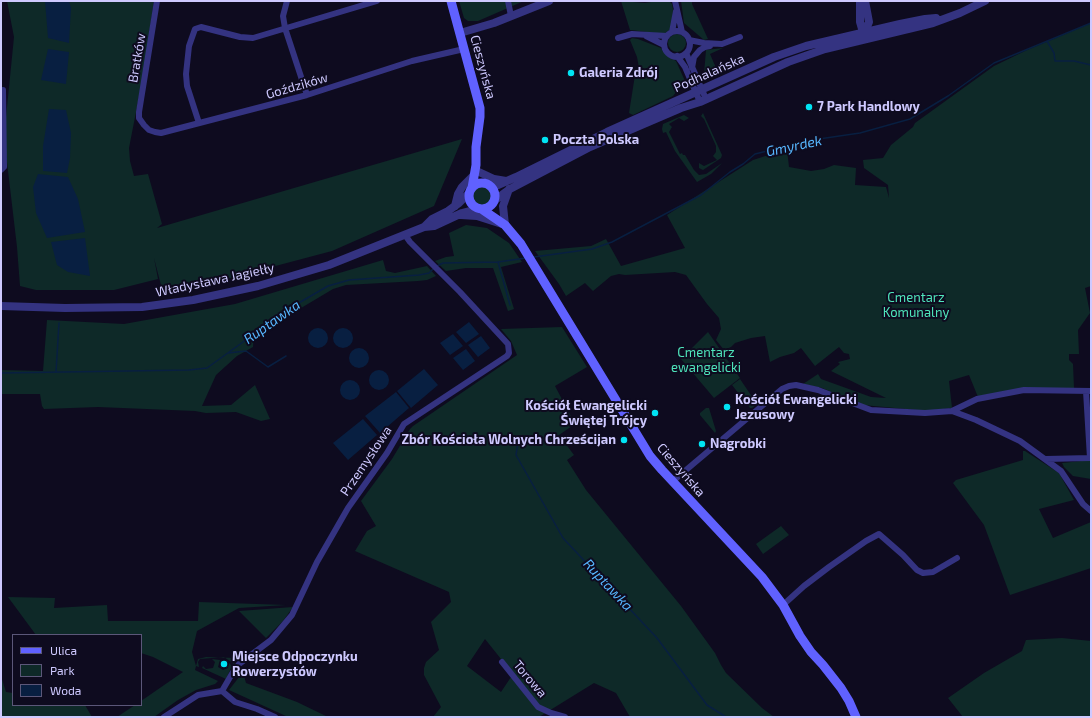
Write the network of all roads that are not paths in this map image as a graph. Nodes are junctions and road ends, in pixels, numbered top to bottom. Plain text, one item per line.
1 (157, 1) edge
2 (287, 1) edge
3 (377, 1) edge
4 (451, 1) edge
5 (508, 1) edge
6 (549, 1) edge
7 (860, 1) edge
8 (865, 1) edge
9 (985, 1) edge
10 (676, 4) edge
11 (511, 16) junction
12 (949, 17) junction
13 (859, 18) junction
14 (869, 22) junction
15 (285, 28) junction
16 (880, 29) junction
17 (672, 32) junction
18 (682, 32) junction
19 (865, 32) junction
20 (460, 33) junction
21 (645, 35) junction
22 (667, 36) junction
23 (740, 37) dead end
24 (845, 37) junction
25 (875, 37) junction
26 (618, 38) dead end
27 (689, 40) junction
28 (859, 41) junction
29 (722, 44) junction
30 (664, 45) junction
31 (705, 47) junction
32 (464, 49) junction
33 (687, 52) junction
34 (677, 56) junction
35 (692, 68) junction
36 (694, 80) junction
37 (719, 82) junction
38 (3, 90) dead end
39 (307, 96) junction
40 (701, 96) junction
41 (683, 98) junction
42 (139, 118) joint
43 (199, 123) junction
44 (1, 170) edge
45 (476, 171) junction
46 (488, 185) junction
47 (508, 185) junction
48 (471, 190) junction
49 (495, 201) junction
50 (455, 206) junction
51 (480, 209) junction
52 (457, 215) junction
53 (505, 225) junction
54 (424, 227) junction
55 (405, 235) junction
56 (1, 306) edge
57 (1091, 385) edge
58 (1088, 391) edge
59 (952, 411) junction
60 (1046, 460) junction
61 (673, 481) junction
62 (1091, 511) edge
63 (957, 558) dead end
64 (783, 605) junction
65 (502, 662) dead end
66 (222, 691) junction
67 (164, 717) edge
68 (275, 717) edge
69 (565, 717) edge
70 (856, 717) edge

1 - 42 street, Bratków
2 - 15 street
3 - 15 street
4 - 20 main road, Cieszyńska
5 - 11 street
6 - 11 street
7 - 13 street
8 - 14 street
9 - 12 street, Podhalańska
10 - 17 street
10 - 18 street
11 - 20 street
12 - 16 street, Podhalańska
12 - 25 street, Podhalańska
13 - 19 street
13 - 24 street
14 - 16 street
14 - 19 street
15 - 39 street
15 - 43 street
16 - 19 street, Podhalańska
17 - 18 street
17 - 22 street
18 - 27 street
19 - 24 street, Podhalańska
19 - 25 street
19 - 28 street
20 - 32 main road, Cieszyńska
21 - 22 street
21 - 26 street
21 - 30 street
22 - 30 street
23 - 29 street
24 - 37 street, Podhalańska
25 - 28 street, Podhalańska
27 - 29 street
27 - 33 street
28 - 40 street, Podhalańska
29 - 31 street
30 - 34 street
31 - 33 street
31 - 35 street
32 - 39 street, Goździków
32 - 45 main road, Cieszyńska
33 - 34 street
33 - 35 street
34 - 36 street
35 - 36 street
36 - 37 street
36 - 40 street
36 - 41 street
37 - 40 street, Podhalańska
38 - 44 street
39 - 43 street, Goździków
40 - 41 street, Podhalańska
40 - 47 street, Podhalańska
41 - 47 street, Podhalańska
42 - 43 street, Goździków
45 - 46 main road
45 - 47 street
45 - 48 main road, Cieszyńska
45 - 50 street
46 - 47 street, Podhalańska
46 - 48 main road
46 - 49 main road
47 - 49 street, Podhalańska
47 - 53 street
48 - 50 street, Władysława Jagiełły
48 - 51 main road
49 - 51 main road
49 - 53 main road, Cieszyńska
50 - 54 street, Władysława Jagiełły
51 - 52 street, Władysława Jagiełły
51 - 53 main road, Cieszyńska
52 - 53 street
52 - 54 street, Władysława Jagiełły
53 - 61 main road, Cieszyńska
54 - 55 street, Władysława Jagiełły
55 - 56 street, Władysława Jagiełły
55 - 66 street, Przemysłowa
57 - 58 street
58 - 59 street
58 - 60 street
59 - 60 street
59 - 61 street
60 - 62 street
61 - 64 main road, Cieszyńska
63 - 64 street
64 - 70 main road, Cieszyńska
65 - 69 street, Torowa
66 - 67 street
66 - 68 street

